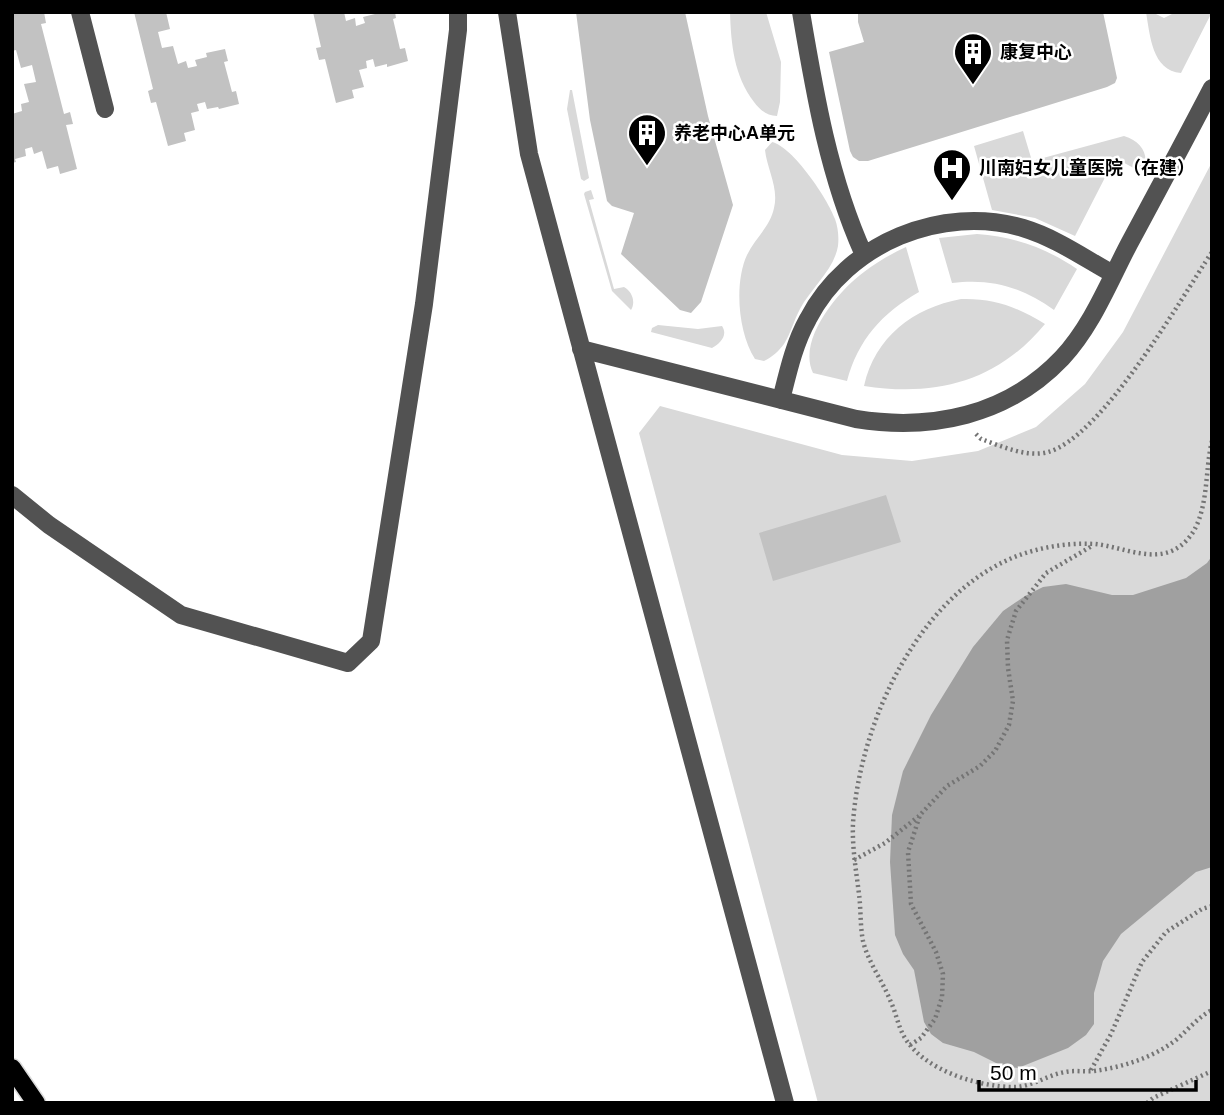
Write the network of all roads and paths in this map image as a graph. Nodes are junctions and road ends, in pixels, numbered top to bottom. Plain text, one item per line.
1 (80, 12) edge
2 (458, 12) edge
3 (508, 12) edge
4 (801, 12) edge
5 (1212, 88) edge
6 (105, 109) dead end
7 (1212, 251) edge
8 (864, 255) junction
9 (1113, 274) junction
10 (581, 349) junction
11 (780, 400) junction
12 (958, 418) junction
13 (1212, 441) edge
14 (12, 495) edge
15 (1095, 544) junction
16 (920, 816) junction
17 (854, 859) junction
18 (1212, 906) edge
19 (1212, 1010) edge
20 (911, 1045) junction
21 (12, 1068) edge
22 (1091, 1071) junction
23 (1212, 1071) edge
24 (36, 1103) edge
25 (785, 1103) edge
26 (1147, 1103) edge

1 - 6 street
2 - 14 street
3 - 10 street
4 - 8 street
5 - 9 street
7 - 12 path
8 - 9 street
8 - 11 street
9 - 12 street
10 - 11 street
10 - 25 street
11 - 12 street
13 - 15 path
15 - 16 path
15 - 17 path
16 - 17 path
16 - 20 path
17 - 20 path
18 - 22 path
19 - 22 path
20 - 22 path
21 - 24 main road
23 - 26 path

